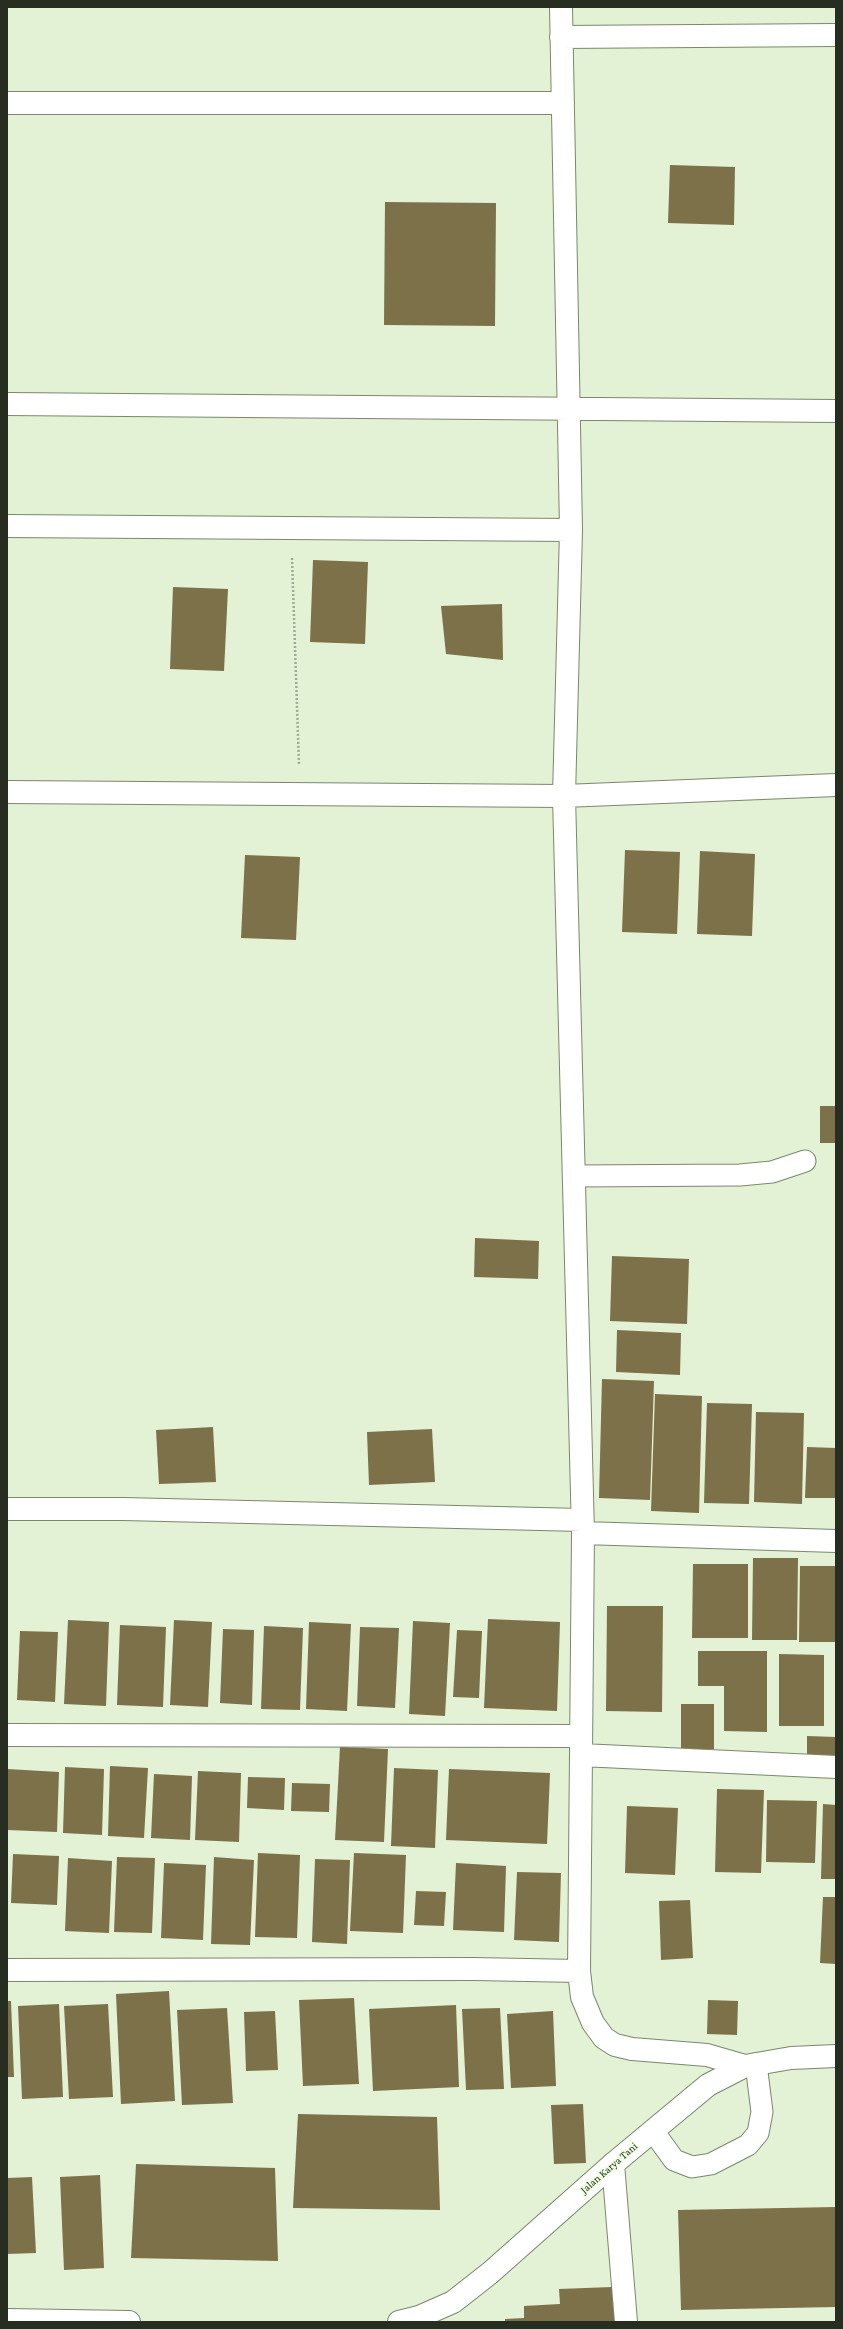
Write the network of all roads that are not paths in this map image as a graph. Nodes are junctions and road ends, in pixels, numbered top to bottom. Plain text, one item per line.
1 (561, 7) edge
2 (836, 35) edge
3 (562, 37) junction
4 (7, 103) edge
5 (563, 103) junction
6 (7, 404) edge
7 (569, 408) junction
8 (836, 410) edge
9 (7, 526) edge
10 (571, 530) junction
11 (836, 786) edge
12 (7, 792) edge
13 (564, 796) junction
14 (805, 1161) dead end
15 (574, 1176) junction
16 (7, 1509) edge
17 (583, 1527) junction
18 (836, 1542) edge
19 (7, 1735) edge
20 (580, 1746) junction
21 (836, 1767) edge
22 (7, 1970) edge
23 (579, 1971) junction
24 (836, 2056) edge
25 (750, 2065) junction
26 (653, 2130) junction
27 (613, 2164) junction
28 (7, 2320) edge
29 (129, 2322) edge
30 (399, 2322) edge
31 (626, 2322) edge

1 - 3 street
2 - 3 street
3 - 5 street
4 - 5 street
5 - 7 street
6 - 7 street
7 - 8 street
7 - 10 street
9 - 10 street
10 - 13 street
11 - 13 street
12 - 13 street
13 - 15 street
14 - 15 lane
15 - 17 street
16 - 17 street
17 - 18 street
17 - 20 street
19 - 20 street
20 - 21 street
20 - 23 street
22 - 23 street
23 - 25 street
24 - 25 street, Jalan Karya Tani
25 - 26 street, Jalan Karya Tani
25 - 26 lane
26 - 27 street, Jalan Karya Tani
27 - 30 street, Jalan Karya Tani
27 - 31 street
28 - 29 street

